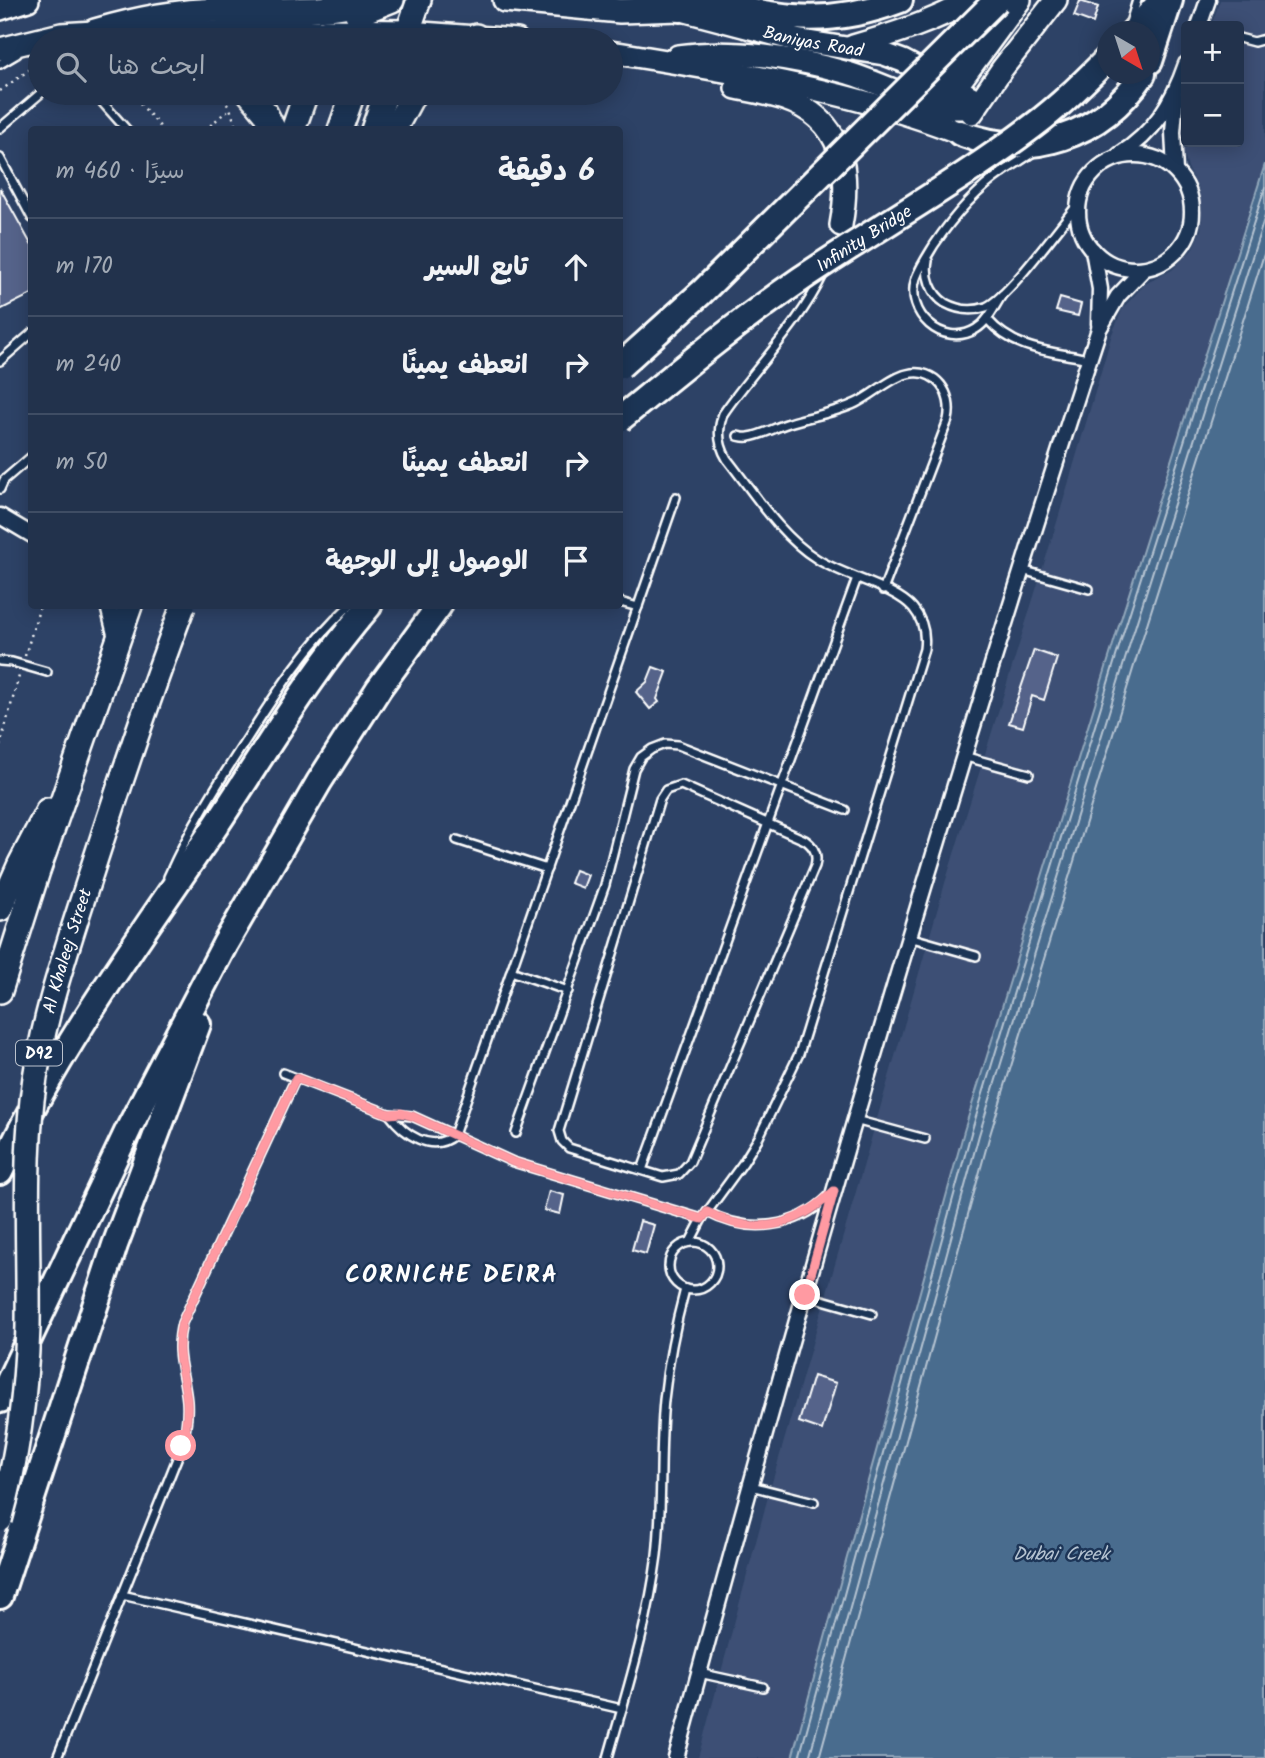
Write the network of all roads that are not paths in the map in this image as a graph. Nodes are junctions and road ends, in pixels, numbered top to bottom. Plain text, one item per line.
1 (28, 0) edge
2 (419, 0) edge
3 (505, 0) edge
4 (900, 0) edge
5 (972, 0) edge
6 (997, 0) edge
7 (1005, 0) edge
8 (1020, 0) edge
9 (1056, 0) edge
10 (1137, 0) edge
11 (1162, 0) edge
12 (1170, 0) edge
13 (1209, 0) edge
14 (382, 1) edge
15 (659, 3) edge
16 (336, 4) edge
17 (0, 9) edge
18 (1130, 21) edge
19 (1143, 21) edge
20 (1201, 21) edge
21 (106, 28) edge
22 (328, 28) edge
23 (338, 28) edge
24 (375, 28) edge
25 (401, 28) edge
26 (410, 28) edge
27 (1160, 30) edge
28 (1244, 39) edge
29 (1265, 39) edge
30 (28, 42) edge
31 (28, 47) edge
32 (0, 49) edge
33 (844, 49) junction
34 (623, 54) edge
35 (655, 60) junction
36 (0, 64) edge
37 (1097, 69) edge
38 (1181, 78) edge
39 (949, 83) junction
40 (1135, 84) edge
41 (1176, 93) junction
42 (979, 101) junction
43 (28, 104) edge
44 (105, 105) edge
45 (259, 105) edge
46 (302, 105) edge
47 (349, 105) edge
48 (382, 105) edge
49 (408, 105) edge
50 (917, 108) junction
51 (947, 108) junction
52 (123, 126) edge
53 (272, 126) edge
54 (294, 126) edge
55 (341, 126) edge
56 (374, 126) edge
57 (396, 126) edge
58 (0, 128) edge
59 (960, 133) junction
60 (1049, 141) junction
61 (0, 158) edge
62 (1109, 162) junction
63 (1175, 171) junction
64 (1079, 203) junction
65 (28, 210) edge
66 (838, 235) joint
67 (1093, 250) junction
68 (929, 253) junction
69 (1144, 269) junction
70 (1002, 295) junction
71 (987, 318) junction
72 (1099, 329) junction
73 (28, 337) edge
74 (1089, 359) junction
75 (0, 361) edge
76 (623, 363) edge
77 (623, 417) edge
78 (738, 436) dead end
79 (28, 459) edge
80 (2, 480) edge
81 (0, 489) edge
82 (676, 497) dead end
83 (0, 516) edge
84 (28, 533) edge
85 (1021, 570) junction
86 (856, 578) junction
87 (1089, 589) dead end
88 (883, 590) junction
89 (623, 603) edge
90 (638, 607) junction
91 (109, 609) edge
92 (129, 609) edge
93 (182, 609) edge
94 (346, 609) edge
95 (367, 609) edge
96 (437, 609) edge
97 (117, 644) junction
98 (0, 661) edge
99 (47, 672) dead end
100 (963, 756) junction
101 (75, 766) junction
102 (1029, 774) dead end
103 (781, 785) junction
104 (845, 810) dead end
105 (768, 823) junction
106 (457, 840) dead end
107 (547, 869) junction
108 (259, 885) junction
109 (0, 909) edge
110 (145, 929) junction
111 (908, 936) junction
112 (976, 956) dead end
113 (511, 971) junction
114 (568, 990) junction
115 (0, 991) edge
116 (283, 1073) dead end
117 (296, 1078) junction
118 (389, 1114) junction
119 (855, 1120) junction
120 (516, 1133) dead end
121 (454, 1135) junction
122 (925, 1139) dead end
123 (642, 1170) junction
124 (0, 1172) edge
125 (834, 1191) junction
126 (705, 1215) junction
127 (690, 1242) junction
128 (685, 1289) junction
129 (805, 1295) junction
130 (872, 1314) dead end
131 (0, 1400) edge
132 (751, 1486) junction
133 (814, 1502) dead end
134 (0, 1520) edge
135 (0, 1595) edge
136 (122, 1595) junction
137 (699, 1672) junction
138 (763, 1687) dead end
139 (621, 1709) junction
140 (57, 1758) edge
141 (608, 1758) edge
142 (676, 1758) edge

1 - 17 main road
2 - 26 main road
3 - 15 main road
4 - 15 highway
5 - 33 main road
6 - 76 highway, bridge
7 - 39 main road
8 - 39 main road
9 - 42 main road
10 - 18 lane
11 - 19 highway
12 - 27 highway
13 - 20 street
14 - 16 main road
14 - 23 main road
14 - 24 main road
14 - 25 main road
15 - 33 main road, Baniyas Road
16 - 21 main road
16 - 22 main road
28 - 29 lane
30 - 32 main road
31 - 36 lane
33 - 39 main road, Baniyas Road
34 - 35 main road
35 - 50 main road
35 - 66 main road
37 - 77 highway, Infinity Bridge, bridge
38 - 41 street
39 - 42 main road, Baniyas Road
39 - 50 main road
39 - 51 main road
40 - 60 highway
41 - 62 street
41 - 63 street
42 - 51 main road
42 - 59 main road
43 - 58 lane
44 - 52 lane
45 - 53 main road
46 - 54 main road
47 - 55 main road
48 - 56 main road
49 - 57 main road
50 - 51 main road
50 - 59 main road
51 - 59 main road
59 - 60 highway
60 - 68 lane
61 - 65 lane
62 - 63 street
62 - 64 street
63 - 69 street
64 - 67 street
64 - 70 lane
66 - 86 lane
67 - 69 street
67 - 72 street
68 - 70 lane
68 - 71 lane
69 - 72 street
70 - 71 lane
71 - 74 lane
72 - 74 street
73 - 75 lane
74 - 85 street
78 - 88 lane
79 - 80 lane
80 - 81 lane
82 - 90 lane
83 - 84 street
85 - 87 lane
85 - 100 street
86 - 88 lane
86 - 103 lane
88 - 126 lane
89 - 90 lane
90 - 107 lane
91 - 97 street
92 - 97 main road
93 - 134 main road, Al Khaleej Street / D92, bridge
94 - 110 lane
95 - 110 highway
96 - 108 highway
97 - 101 main road
98 - 99 lane
100 - 102 lane
100 - 111 street
101 - 109 main road
101 - 115 main road
103 - 104 lane
103 - 105 lane
103 - 114 lane
105 - 123 lane
105 - 123 lane
105 - 123 lane
106 - 107 lane
107 - 113 lane
108 - 131 highway
108 - 135 highway
110 - 124 highway
111 - 112 lane
111 - 119 street
113 - 114 lane
113 - 121 lane
114 - 120 lane
116 - 117 lane
117 - 118 lane
117 - 136 lane
118 - 121 lane
118 - 121 lane
119 - 122 lane
119 - 125 street
121 - 126 lane
125 - 126 lane
125 - 129 street
126 - 127 lane
127 - 128 lane
127 - 128 lane
128 - 139 lane
129 - 130 lane
129 - 132 street
132 - 133 lane
132 - 137 street
136 - 139 lane
136 - 140 lane
137 - 138 lane
137 - 142 street
139 - 141 lane

